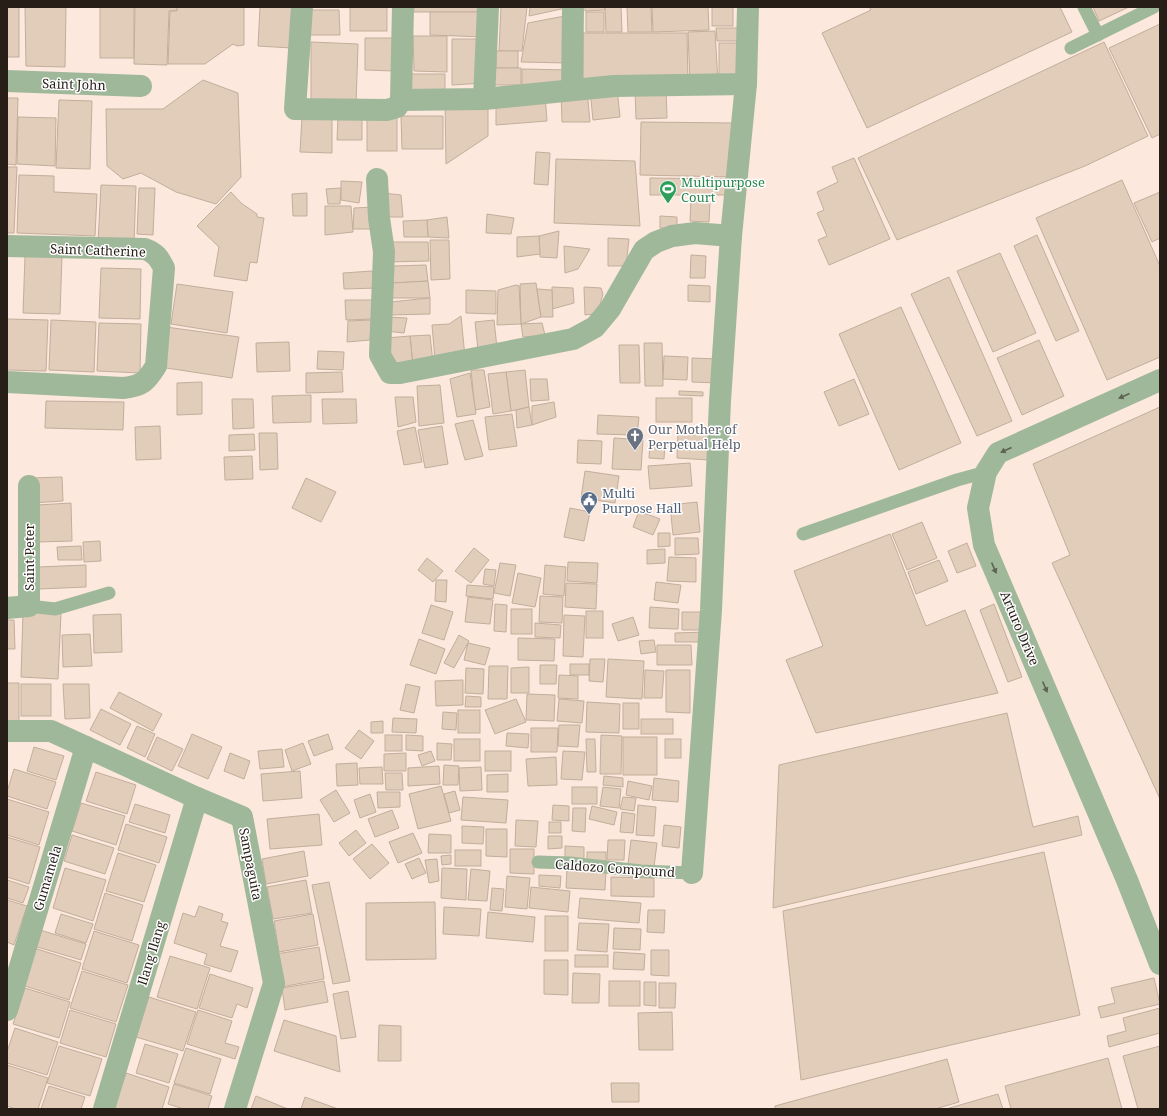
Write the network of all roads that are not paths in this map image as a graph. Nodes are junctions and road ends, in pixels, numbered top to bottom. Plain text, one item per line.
1 (302, 7) edge
2 (403, 7) edge
3 (488, 7) edge
4 (573, 7) edge
5 (748, 7) edge
6 (1084, 7) edge
7 (1154, 7) edge
8 (1098, 35) junction
9 (1071, 48) dead end
10 (747, 75) junction
11 (7, 82) edge
12 (141, 86) dead end
13 (572, 90) junction
14 (484, 99) junction
15 (401, 100) junction
16 (377, 179) dead end
17 (731, 236) junction
18 (7, 246) edge
19 (1160, 380) edge
20 (7, 382) edge
21 (986, 472) junction
22 (29, 486) dead end
23 (802, 534) dead end
24 (108, 593) dead end
25 (29, 606) junction
26 (7, 608) edge
27 (7, 731) edge
28 (86, 747) junction
29 (197, 798) junction
30 (538, 862) dead end
31 (692, 873) joint
32 (1160, 964) edge
33 (7, 1010) edge
34 (104, 1109) edge
35 (235, 1109) edge

1 - 15 street
2 - 15 street
3 - 14 street
4 - 13 street
5 - 10 street
6 - 8 lane
7 - 8 lane
8 - 9 lane
10 - 13 street
10 - 17 street
11 - 12 street, Saint John
13 - 14 street
14 - 15 street
16 - 17 street
17 - 31 street
18 - 20 street, Saint Catherine
19 -> 21 street, Arturo Drive
21 - 23 lane
21 -> 32 street, Arturo Drive
22 - 25 street, Saint Peter
24 - 25 lane
25 - 26 street, Saint Peter
27 - 28 street, Sampaguita
28 - 29 street, Sampaguita
28 - 33 street, Gumamela
29 - 34 street, Ilang Ilang
29 - 35 street, Sampaguita
30 - 31 lane, Caldozo Compound

